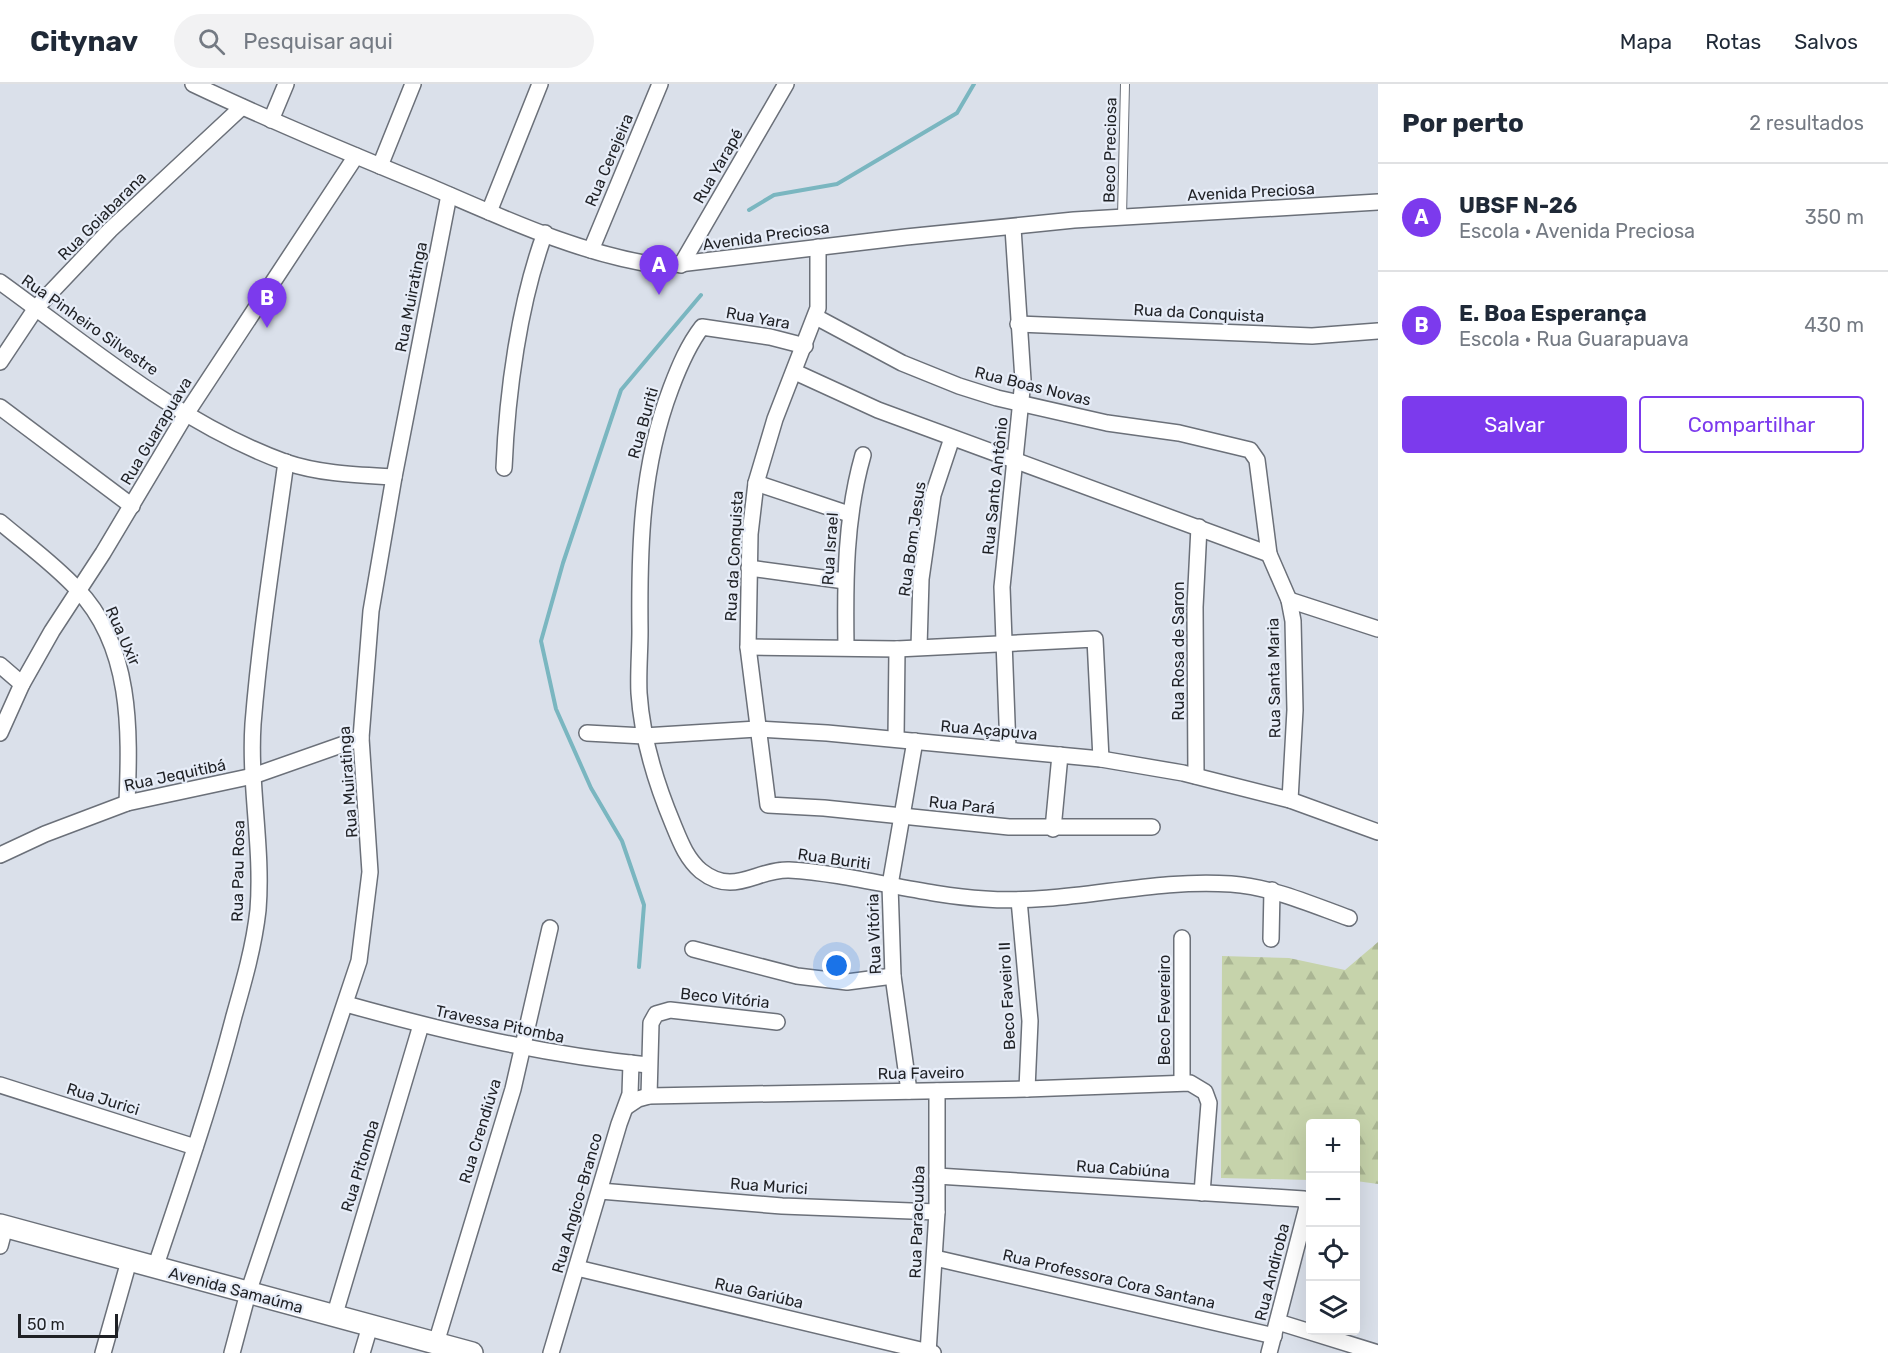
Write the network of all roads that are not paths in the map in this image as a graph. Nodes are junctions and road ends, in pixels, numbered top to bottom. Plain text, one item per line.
1 (193, 84) edge
2 (286, 84) edge
3 (413, 84) edge
4 (540, 84) edge
5 (660, 84) edge
6 (786, 84) edge
7 (1125, 84) edge
8 (242, 107) junction
9 (271, 120) junction
10 (356, 156) junction
11 (380, 166) junction
12 (449, 195) junction
13 (1378, 202) edge
14 (489, 212) junction
15 (1122, 217) junction
16 (1013, 228) junction
17 (545, 233) junction
18 (818, 247) junction
19 (591, 250) junction
20 (681, 266) junction
21 (0, 282) edge
22 (36, 308) junction
23 (816, 316) junction
24 (1018, 324) junction
25 (704, 327) joint
26 (1378, 331) edge
27 (805, 346) junction
28 (0, 362) edge
29 (795, 372) junction
30 (1022, 403) junction
31 (0, 407) edge
32 (186, 414) junction
33 (952, 438) junction
34 (1253, 452) joint
35 (863, 455) dead end
36 (1016, 459) junction
37 (286, 462) junction
38 (504, 468) dead end
39 (394, 477) junction
40 (756, 483) junction
41 (132, 507) junction
42 (849, 514) junction
43 (0, 522) edge
44 (1199, 527) junction
45 (1269, 554) junction
46 (749, 568) junction
47 (845, 581) junction
48 (78, 590) junction
49 (1289, 600) junction
50 (1378, 629) edge
51 (1006, 644) junction
52 (748, 647) junction
53 (846, 647) junction
54 (919, 647) junction
55 (897, 649) junction
56 (0, 665) edge
57 (22, 684) junction
58 (757, 729) junction
59 (0, 733) edge
60 (586, 733) dead end
61 (644, 736) junction
62 (361, 738) junction
63 (896, 738) junction
64 (915, 741) junction
65 (1008, 749) junction
66 (1060, 755) junction
67 (1101, 759) junction
68 (253, 776) junction
69 (1196, 776) junction
70 (1290, 800) junction
71 (127, 803) junction
72 (768, 805) joint
73 (902, 817) junction
74 (1152, 827) dead end
75 (1053, 829) junction
76 (1378, 832) edge
77 (0, 855) edge
78 (890, 885) junction
79 (1272, 890) junction
80 (1019, 900) junction
81 (1349, 918) dead end
82 (550, 928) dead end
83 (1182, 938) dead end
84 (1271, 939) dead end
85 (693, 949) dead end
86 (893, 976) junction
87 (346, 1004) junction
88 (777, 1022) dead end
89 (421, 1025) junction
90 (522, 1047) junction
91 (631, 1063) junction
92 (648, 1065) junction
93 (1182, 1082) junction
94 (0, 1085) edge
95 (1027, 1089) junction
96 (909, 1091) junction
97 (937, 1091) junction
98 (649, 1096) junction
99 (626, 1107) junction
100 (195, 1147) junction
101 (937, 1176) junction
102 (600, 1191) junction
103 (1202, 1193) junction
104 (1306, 1200) edge
105 (1306, 1204) edge
106 (937, 1212) junction
107 (2, 1233) edge
108 (935, 1257) junction
109 (129, 1261) junction
110 (155, 1268) junction
111 (577, 1268) junction
112 (248, 1293) junction
113 (334, 1317) junction
114 (370, 1326) junction
115 (1276, 1329) junction
116 (436, 1343) junction
117 (103, 1353) edge
118 (232, 1353) edge
119 (362, 1353) edge
120 (472, 1353) edge
121 (551, 1353) edge
122 (930, 1353) edge
123 (1269, 1353) edge
124 (1378, 1353) edge

1 - 8 street, Avenida Preciosa
2 - 9 street
3 - 11 street
4 - 14 street
5 - 19 street, Rua Cerejeira
6 - 20 street, Rua Yarapé
7 - 15 lane, Beco Preciosa
8 - 9 street, Avenida Preciosa
8 - 22 street, Rua Goiabarana
9 - 10 street, Avenida Preciosa
10 - 11 street, Avenida Preciosa
10 - 32 street, Rua Guarapuava
11 - 12 street, Avenida Preciosa
12 - 14 street, Avenida Preciosa
12 - 39 street, Rua Muiratinga
13 - 15 street, Avenida Preciosa
14 - 17 street, Avenida Preciosa
15 - 16 street, Avenida Preciosa
16 - 18 street, Avenida Preciosa
16 - 24 street, Rua Santo Antônio
17 - 19 street, Avenida Preciosa
17 - 38 street
18 - 20 street, Avenida Preciosa
18 - 23 street, Rua da Conquista
19 - 20 street, Avenida Preciosa
21 - 22 street, Rua Pinheiro Silvestre
22 - 28 street, Rua Goiabarana
22 - 32 street, Rua Pinheiro Silvestre
23 - 27 street, Rua da Conquista
23 - 30 street, Rua Boas Novas
24 - 26 street, Rua da Conquista
24 - 30 street, Rua Santo Antônio
25 - 27 street, Rua Yara
25 - 61 street, Rua Buriti
27 - 29 street, Rua da Conquista
29 - 33 street
29 - 40 street, Rua da Conquista
30 - 34 street, Rua Boas Novas
30 - 36 street, Rua Santo Antônio
31 - 41 street
32 - 37 street, Rua Pinheiro Silvestre
32 - 41 street, Rua Guarapuava
33 - 36 street
33 - 54 street, Rua Bom Jesus
34 - 45 street, Rua Santa Maria
35 - 42 street, Rua Israel
36 - 44 street
36 - 51 street, Rua Santo Antônio
37 - 39 street, Rua Pinheiro Silvestre
37 - 68 street, Rua Pau Rosa
39 - 62 street, Rua Muiratinga
40 - 42 street
40 - 46 street, Rua da Conquista
41 - 48 street, Rua Guarapuava
42 - 47 street, Rua Israel
43 - 48 street, Rua Uxir
44 - 45 street
44 - 69 street, Rua Rosa de Saron
45 - 49 street, Rua Santa Maria
46 - 47 street
46 - 52 street, Rua da Conquista
47 - 53 street, Rua Israel
48 - 57 street, Rua Guarapuava
48 - 71 street, Rua Uxir
49 - 50 street
49 - 70 street, Rua Santa Maria
51 - 54 street
51 - 65 street, Rua Santo Antônio
51 - 67 street
52 - 53 street
52 - 58 street, Rua da Conquista
53 - 55 street
54 - 55 street
55 - 63 street
56 - 57 street
57 - 59 street, Rua Guarapuava
58 - 61 street, Rua Açapuva
58 - 63 street, Rua Açapuva
58 - 72 street, Rua da Conquista
60 - 61 street, Rua Açapuva
61 - 78 street, Rua Buriti
62 - 68 street, Rua Jequitibá
62 - 87 street, Rua Muiratinga
63 - 64 street, Rua Açapuva
64 - 65 street, Rua Açapuva
64 - 73 street, Rua Vitória
65 - 66 street, Rua Açapuva
66 - 67 street, Rua Açapuva
66 - 75 street
67 - 69 street, Rua Açapuva
68 - 71 street, Rua Jequitibá
68 - 100 street, Rua Pau Rosa
69 - 70 street, Rua Açapuva
70 - 76 street, Rua Açapuva
71 - 77 street, Rua Jequitibá
72 - 73 street, Rua Pará
73 - 75 street, Rua Pará
73 - 78 street, Rua Vitória
74 - 75 street, Rua Pará
78 - 80 street, Rua Buriti
78 - 86 street, Rua Vitória
79 - 80 street, Rua Buriti
79 - 81 street, Rua Buriti
79 - 84 street
80 - 95 street, Beco Faveiro II
82 - 90 street, Rua Crendiúva
83 - 93 street, Beco Fevereiro
85 - 86 street
86 - 96 street, Rua Vitória
87 - 89 street, Travessa Pitomba
87 - 112 street, Rua Muiratinga
88 - 92 street, Beco Vitória
89 - 90 street, Travessa Pitomba
89 - 113 street, Rua Pitomba
90 - 91 street, Travessa Pitomba
90 - 116 street, Rua Crendiúva
91 - 92 street, Travessa Pitomba
91 - 99 street, Rua Angico-Branco
92 - 98 street
93 - 95 street, Rua Faveiro
93 - 103 street
94 - 100 street, Rua Jurici
95 - 97 street, Rua Faveiro
96 - 97 street, Rua Faveiro
96 - 98 street, Rua Faveiro
97 - 101 street, Rua Paracuúba
98 - 99 street, Rua Faveiro
99 - 102 street, Rua Angico-Branco
100 - 110 street, Rua Pau Rosa
101 - 103 street, Rua Cabiúna
101 - 106 street, Rua Paracuúba
102 - 106 street, Rua Murici
102 - 111 street, Rua Angico-Branco
103 - 104 street, Rua Cabiúna
105 - 115 street, Rua Andiroba
106 - 108 street, Rua Paracuúba
107 - 109 street, Avenida Samaúma
108 - 115 street, Rua Professora Cora Santana
108 - 122 street, Rua Paracuúba
109 - 110 street, Avenida Samaúma
109 - 117 street
110 - 112 street, Avenida Samaúma
111 - 121 street, Rua Angico-Branco
111 - 122 street, Rua Gariúba
112 - 113 street, Avenida Samaúma
112 - 118 street, Rua Muiratinga
113 - 114 street, Avenida Samaúma
114 - 116 street, Avenida Samaúma
114 - 119 street
115 - 123 street, Rua Andiroba
115 - 124 street, Rua Professora Cora Santana
116 - 120 street, Avenida Samaúma

